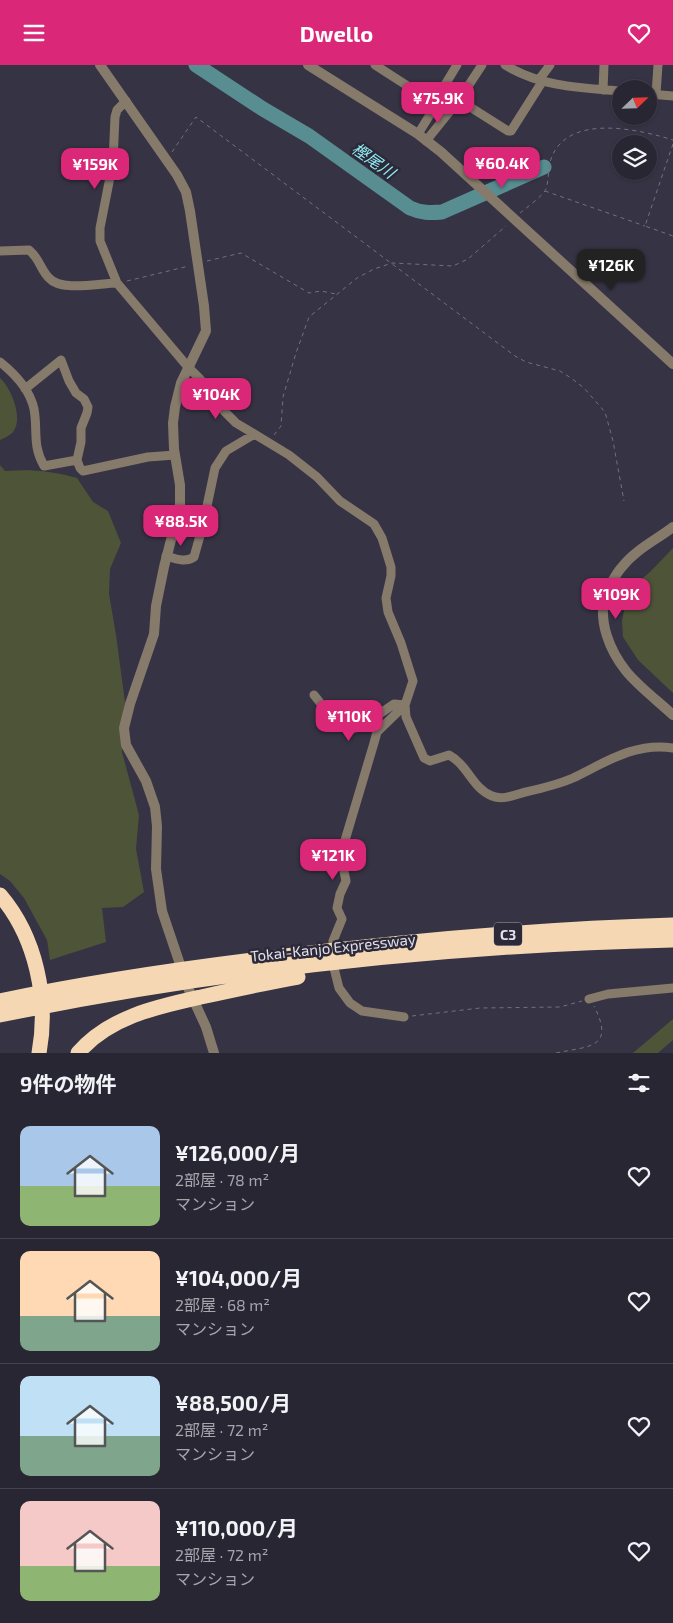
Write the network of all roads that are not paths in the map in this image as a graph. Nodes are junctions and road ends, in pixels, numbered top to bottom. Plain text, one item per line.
1 (100, 65) edge
2 (308, 65) edge
3 (375, 65) edge
4 (457, 65) edge
5 (482, 65) edge
6 (505, 65) edge
7 (550, 65) edge
8 (604, 65) edge
9 (658, 65) edge
10 (387, 68) edge
11 (655, 80) edge
12 (542, 82) junction
13 (603, 89) junction
14 (612, 90) edge
15 (658, 94) edge
16 (673, 95) edge
17 (459, 99) junction
18 (126, 101) junction
19 (434, 103) junction
20 (422, 137) junction
21 (0, 251) edge
22 (117, 284) junction
23 (0, 362) edge
24 (673, 364) edge
25 (188, 367) junction
26 (25, 389) junction
27 (253, 435) junction
28 (175, 455) junction
29 (78, 459) junction
30 (673, 527) edge
31 (166, 556) junction
32 (314, 695) dead end
33 (405, 705) junction
34 (673, 715) edge
35 (673, 748) edge
36 (0, 895) edge
37 (0, 911) edge
38 (673, 925) edge
39 (673, 940) edge
40 (344, 960) junction
41 (673, 988) edge
42 (0, 995) edge
43 (589, 999) road end
44 (17, 1000) junction
45 (0, 1001) edge
46 (0, 1015) edge
47 (404, 1017) road end
48 (29, 1053) edge
49 (39, 1053) edge
50 (78, 1053) edge
51 (214, 1053) edge

1 - 18 street
2 - 20 street
3 - 10 street
4 - 19 street
5 - 17 street
6 - 12 street
7 - 12 street
8 - 13 street
9 - 11 street
10 - 19 street
12 - 13 street
12 - 17 street
13 - 14 street
15 - 16 street
17 - 20 street
18 - 22 street
18 - 25 street
19 - 20 street
20 - 24 street
21 - 22 street
22 - 25 street
23 - 26 street
25 - 27 street
25 - 28 street
26 - 29 street
26 - 29 street
27 - 31 street
27 - 33 street
28 - 29 street
28 - 31 street
30 - 34 street
31 - 51 street
32 - 33 street
33 - 35 street
33 - 47 street
36 - 49 highway
37 - 48 highway
38 - 40 highway, Tokai-Kanjo Expressway / C3
39 - 40 highway, Tokai-Kanjo Expressway / C3
40 - 44 highway, Tokai-Kanjo Expressway / C3
40 - 44 highway, Tokai-Kanjo Expressway / C3
40 - 50 highway
41 - 43 street
42 - 44 highway
44 - 45 highway, Tokai-Kanjo Expressway / C3
44 - 46 highway, Tokai-Kanjo Expressway / C3

